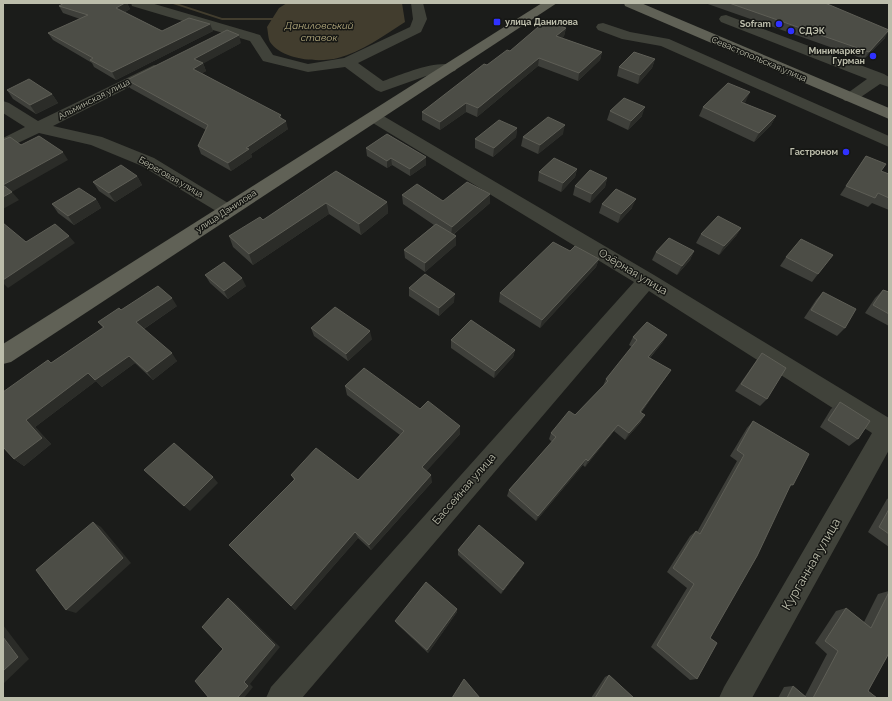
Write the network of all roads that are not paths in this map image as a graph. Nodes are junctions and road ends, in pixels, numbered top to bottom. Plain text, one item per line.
1 (137, 3) edge
2 (417, 3) edge
3 (551, 3) edge
4 (630, 3) edge
5 (726, 19) dead end
6 (603, 27) dead end
7 (228, 31) junction
8 (214, 38) edge
9 (348, 62) junction
10 (164, 63) edge
11 (450, 68) junction
12 (884, 79) edge
13 (850, 98) junction
14 (3, 106) edge
15 (889, 114) edge
16 (374, 117) junction
17 (37, 128) junction
18 (889, 142) edge
19 (3, 145) edge
20 (226, 210) junction
21 (647, 280) junction
22 (3, 355) edge
23 (888, 430) edge
24 (282, 698) edge
25 (735, 698) edge

1 - 7 street
2 - 9 street
3 - 11 main road, улица Данилова
4 - 13 main road, Севастопольская улица
5 - 12 street
6 - 18 street
7 - 8 street
7 - 9 street
9 - 11 street
10 - 17 street, Альминская улица
11 - 16 main road, улица Данилова
12 - 13 street
13 - 15 main road, Севастопольская улица
14 - 17 street, Береговая улица
16 - 20 main road, улица Данилова
16 - 21 street, Озёрная улица
17 - 19 street, Альминская улица
17 - 20 street, Береговая улица
20 - 22 main road, улица Данилова
21 - 23 street, Озёрная улица
21 - 24 street, Бассейная улица
23 - 25 street, Курганная улица

